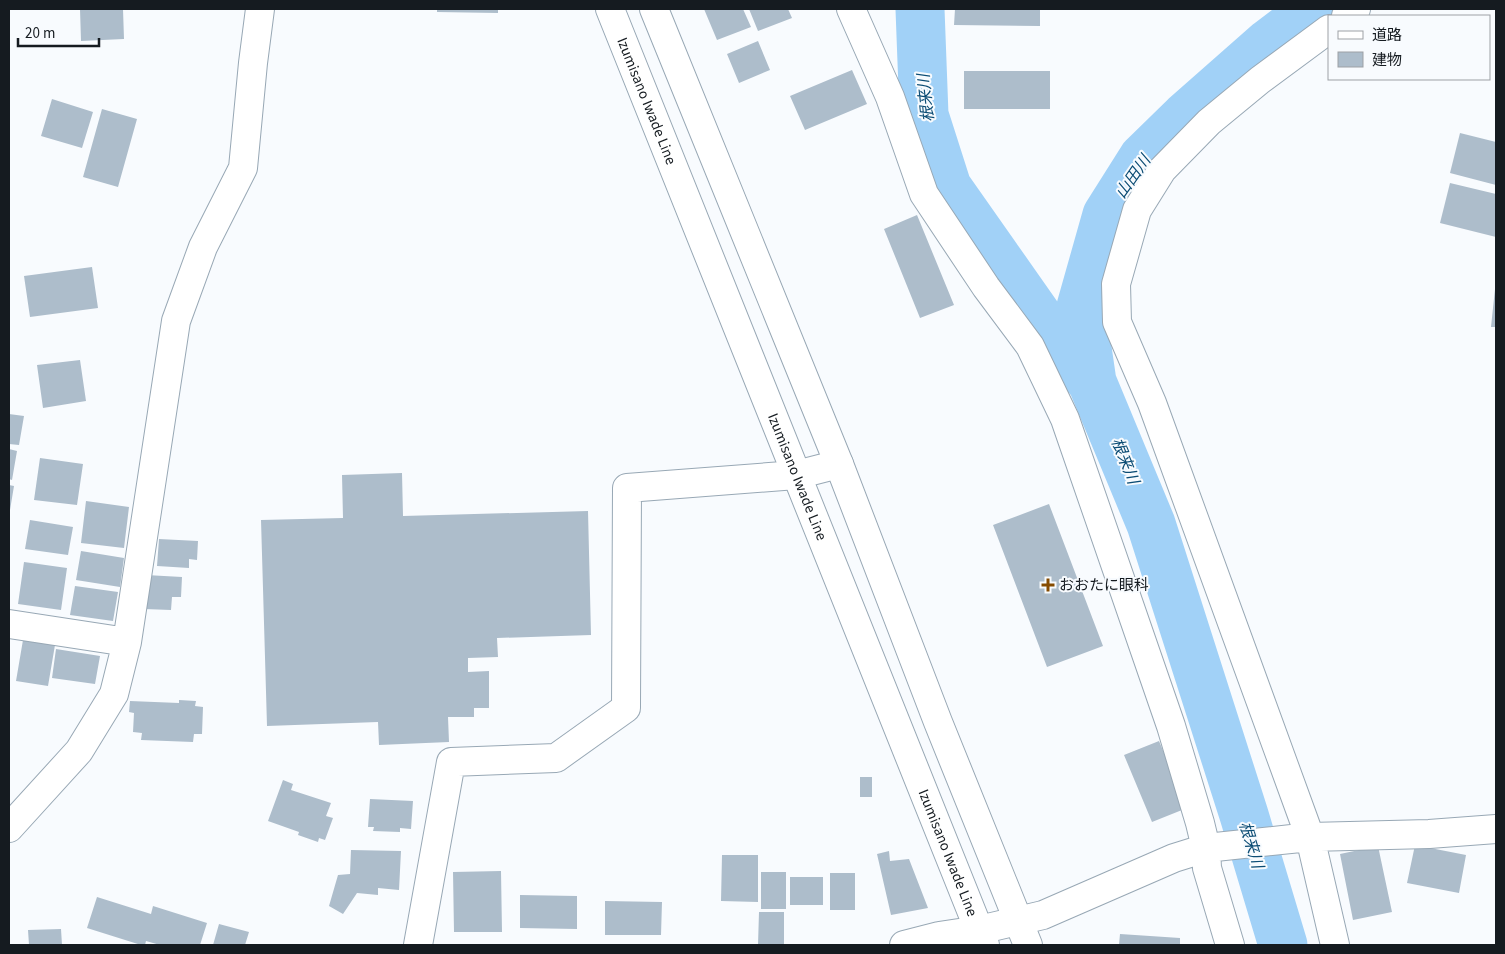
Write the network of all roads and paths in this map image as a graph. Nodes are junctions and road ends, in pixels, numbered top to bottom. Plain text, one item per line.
1 (260, 9) edge
2 (610, 9) edge
3 (654, 9) edge
4 (851, 9) edge
5 (1328, 30) edge
6 (839, 464) junction
7 (796, 475) junction
8 (9, 624) edge
9 (127, 642) junction
10 (9, 828) edge
11 (1496, 829) edge
12 (1300, 838) junction
13 (1206, 848) junction
14 (1023, 933) edge
15 (982, 937) edge
16 (418, 945) edge
17 (904, 945) edge
18 (1230, 945) edge
19 (1335, 945) edge

1 - 9 street
2 - 7 street, Izumisano Iwade Line
3 - 6 street
4 - 13 street
5 - 12 street
6 - 7 street
6 - 14 street
7 - 15 street, Izumisano Iwade Line
7 - 16 street
8 - 9 street
9 - 10 street
11 - 12 street
12 - 13 street
12 - 19 street
13 - 14 street
13 - 18 street
14 - 15 street
15 - 17 street

